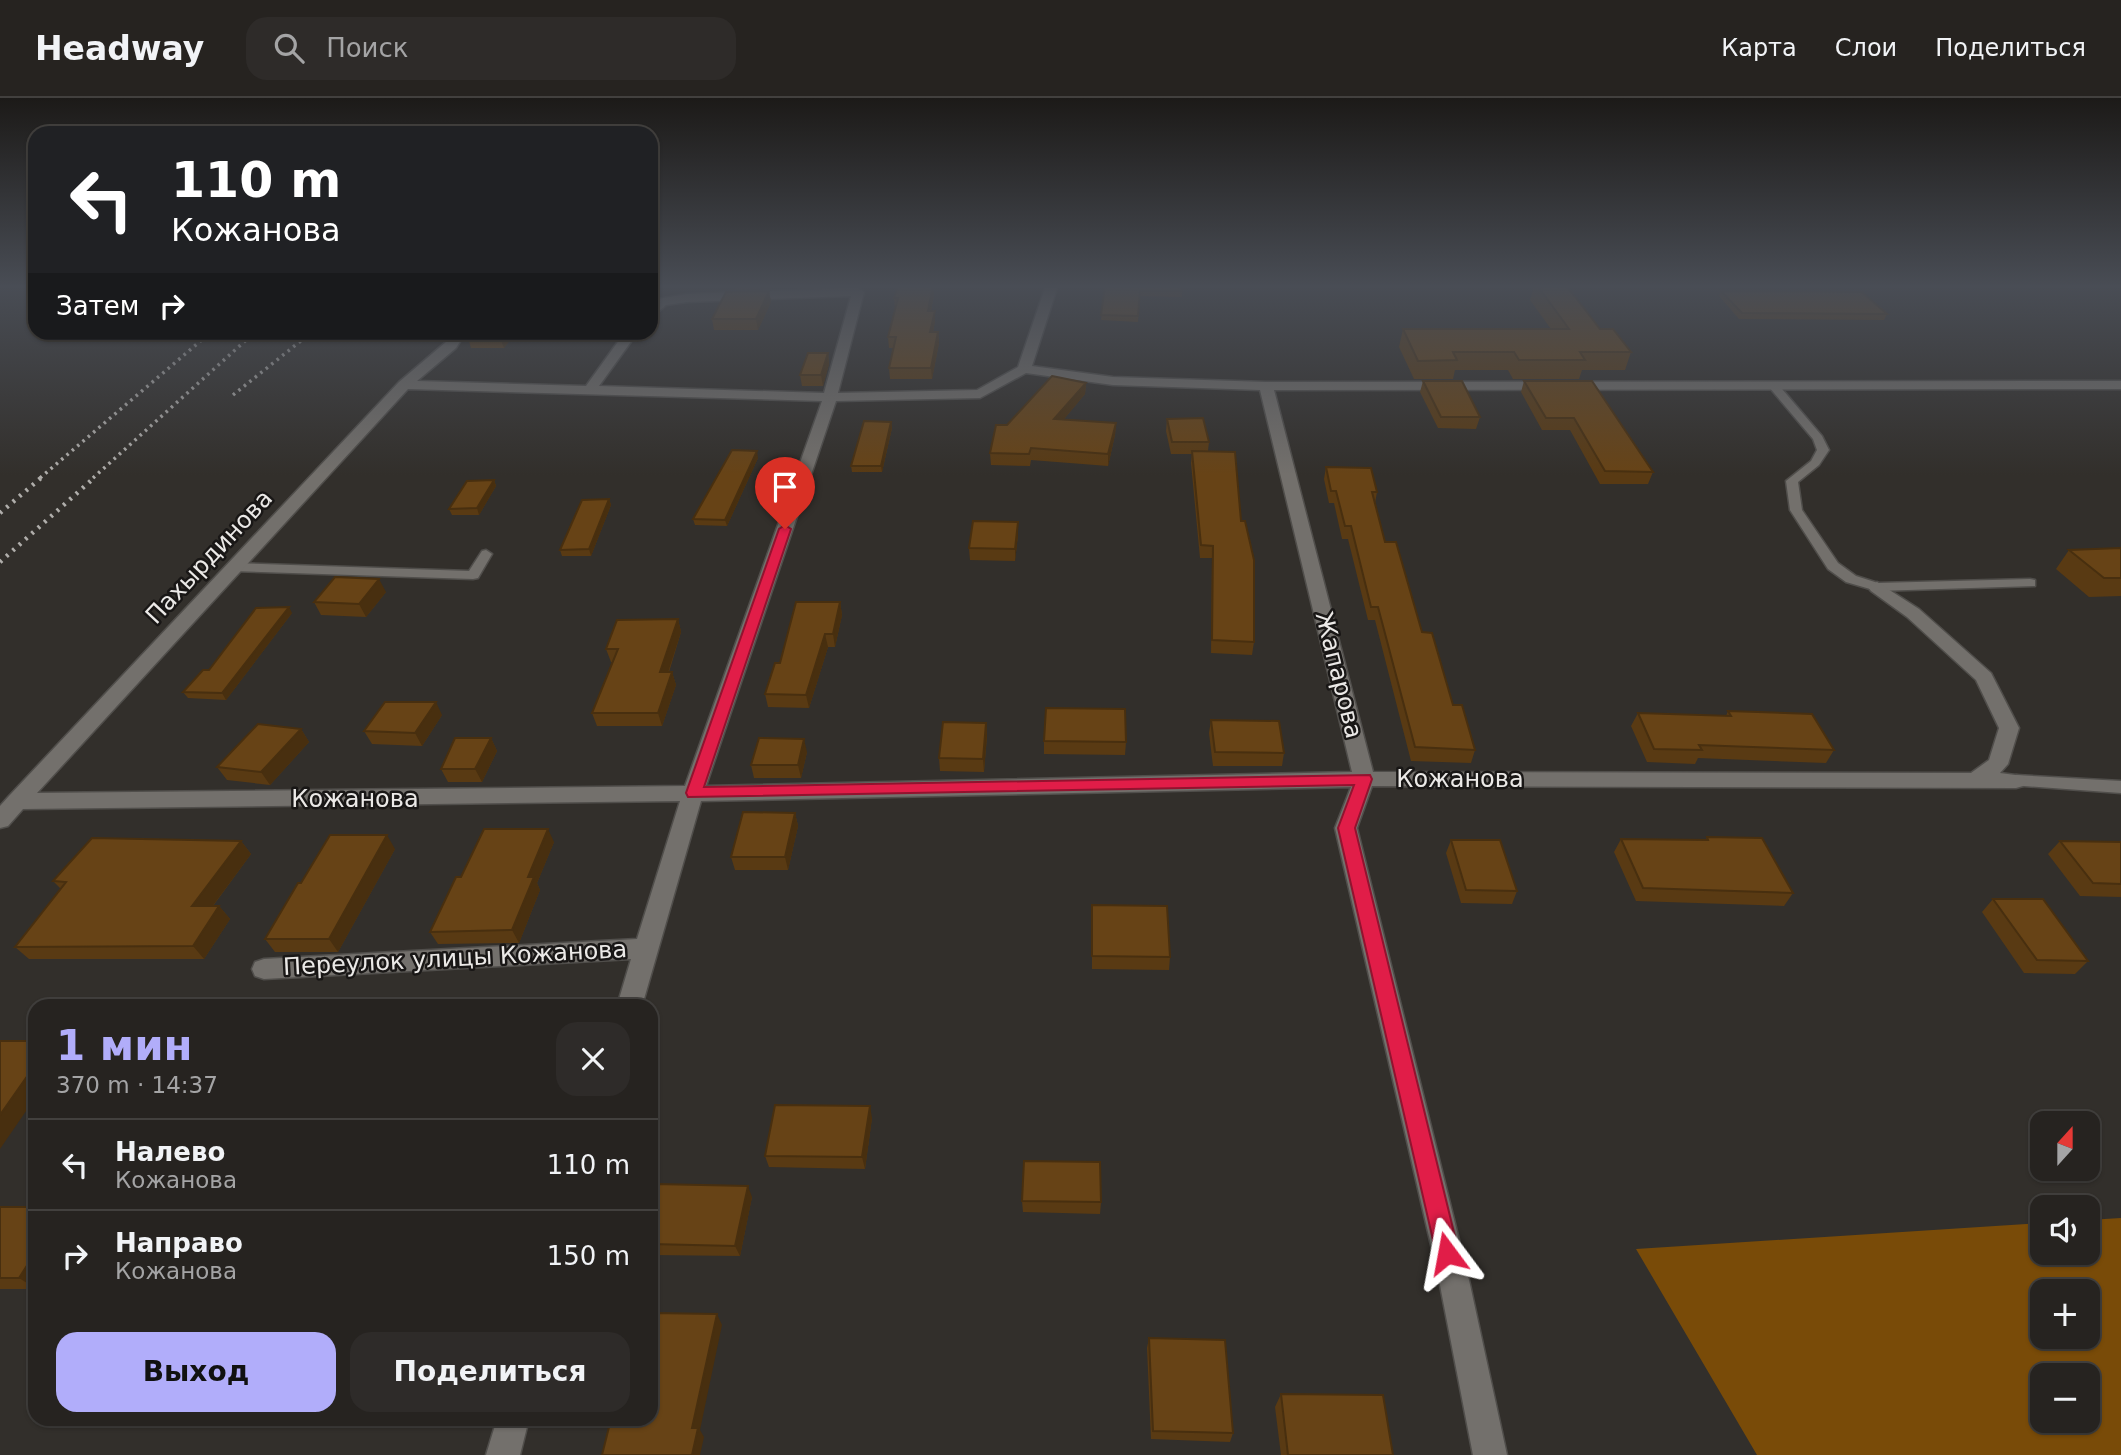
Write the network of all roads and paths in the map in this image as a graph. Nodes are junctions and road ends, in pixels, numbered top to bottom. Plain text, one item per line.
1 (447, 348) edge
2 (620, 348) edge
3 (843, 348) edge
4 (1031, 348) edge
5 (1024, 369) junction
6 (404, 385) junction
7 (2121, 385) edge
8 (1266, 386) junction
9 (1773, 386) junction
10 (589, 391) junction
11 (830, 397) junction
12 (485, 554) dead end
13 (232, 567) junction
14 (2030, 583) dead end
15 (1877, 587) junction
16 (1364, 779) junction
17 (1975, 781) junction
18 (2016, 781) joint
19 (2121, 787) edge
20 (694, 793) junction
21 (17, 801) junction
22 (0, 820) edge
23 (647, 948) junction
24 (264, 969) dead end
25 (632, 999) edge
26 (511, 1426) edge
27 (503, 1455) edge
28 (1490, 1455) edge

1 - 6 street, Пахырдинова
2 - 10 street
3 - 11 street
4 - 5 street
5 - 8 street
5 - 11 street
6 - 10 street
6 - 13 street, Пахырдинова
7 - 9 street
8 - 9 street
8 - 16 street, Жапарова
9 - 15 lane
10 - 11 street
11 - 20 street
12 - 13 lane
13 - 21 street, Пахырдинова
14 - 15 lane
15 - 17 street
16 - 17 street, Кожанова
16 - 20 street, Кожанова
16 - 28 street
17 - 18 street, Кожанова
18 - 19 lane
20 - 21 street, Кожанова
20 - 23 street
21 - 22 street, Пахырдинова
23 - 24 street, Переулок улицы Кожанова
23 - 25 street
26 - 27 street

